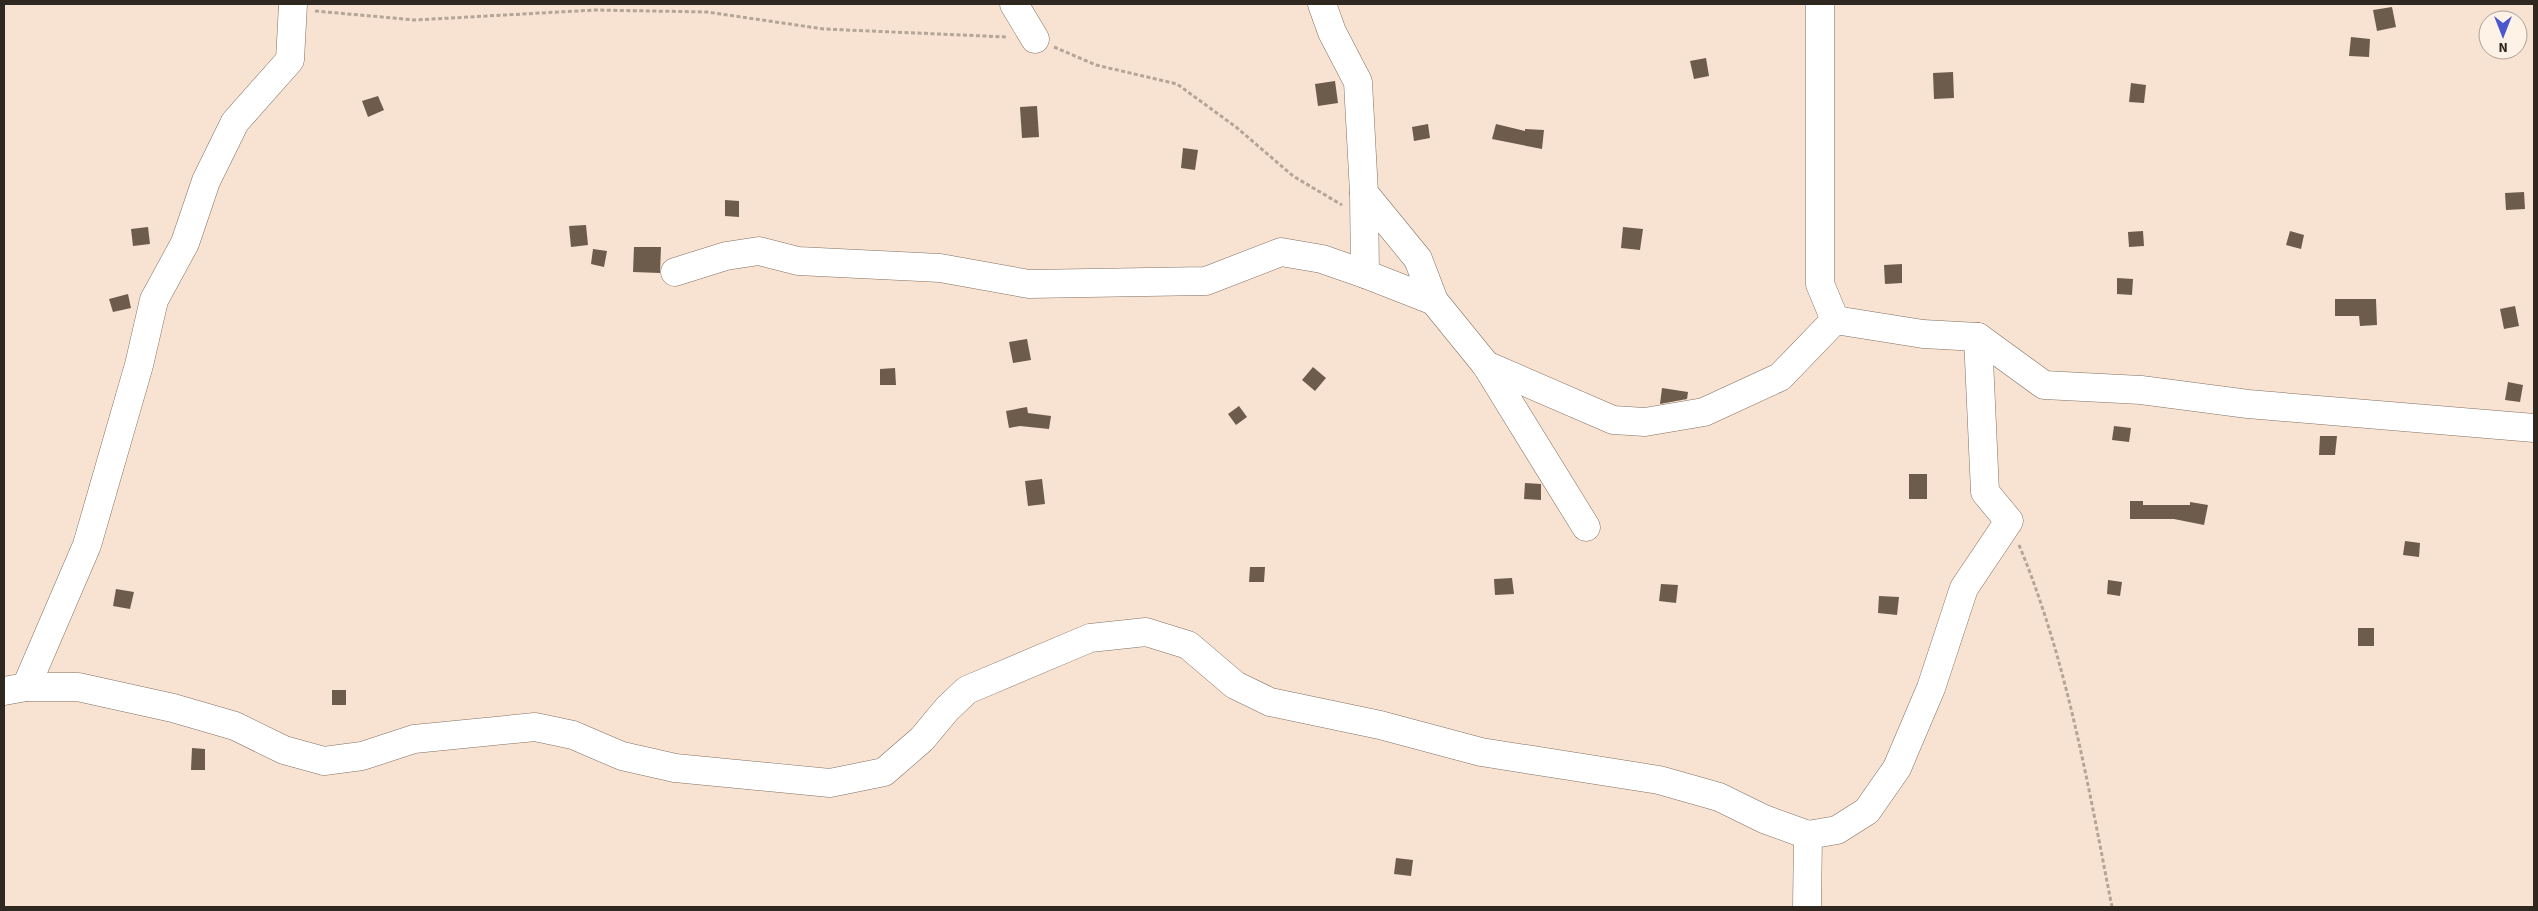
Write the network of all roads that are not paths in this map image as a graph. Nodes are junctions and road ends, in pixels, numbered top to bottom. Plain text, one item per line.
1 (1014, 4) edge
2 (1322, 4) edge
3 (1820, 4) edge
4 (293, 8) edge
5 (1035, 39) road end
6 (1364, 206) junction
7 (674, 272) dead end
8 (1365, 274) junction
9 (1434, 301) junction
10 (1834, 320) junction
11 (1978, 336) junction
12 (1486, 366) junction
13 (2534, 428) edge
14 (1586, 527) dead end
15 (15, 689) edge
16 (1808, 835) junction
17 (1808, 906) edge

1 - 5 street
2 - 6 street
3 - 10 street
4 - 15 street
6 - 8 street
6 - 9 street
7 - 8 street
8 - 9 street
9 - 12 street
10 - 11 street
10 - 12 street
11 - 13 street
11 - 16 street
12 - 14 street
15 - 16 street
16 - 17 street

